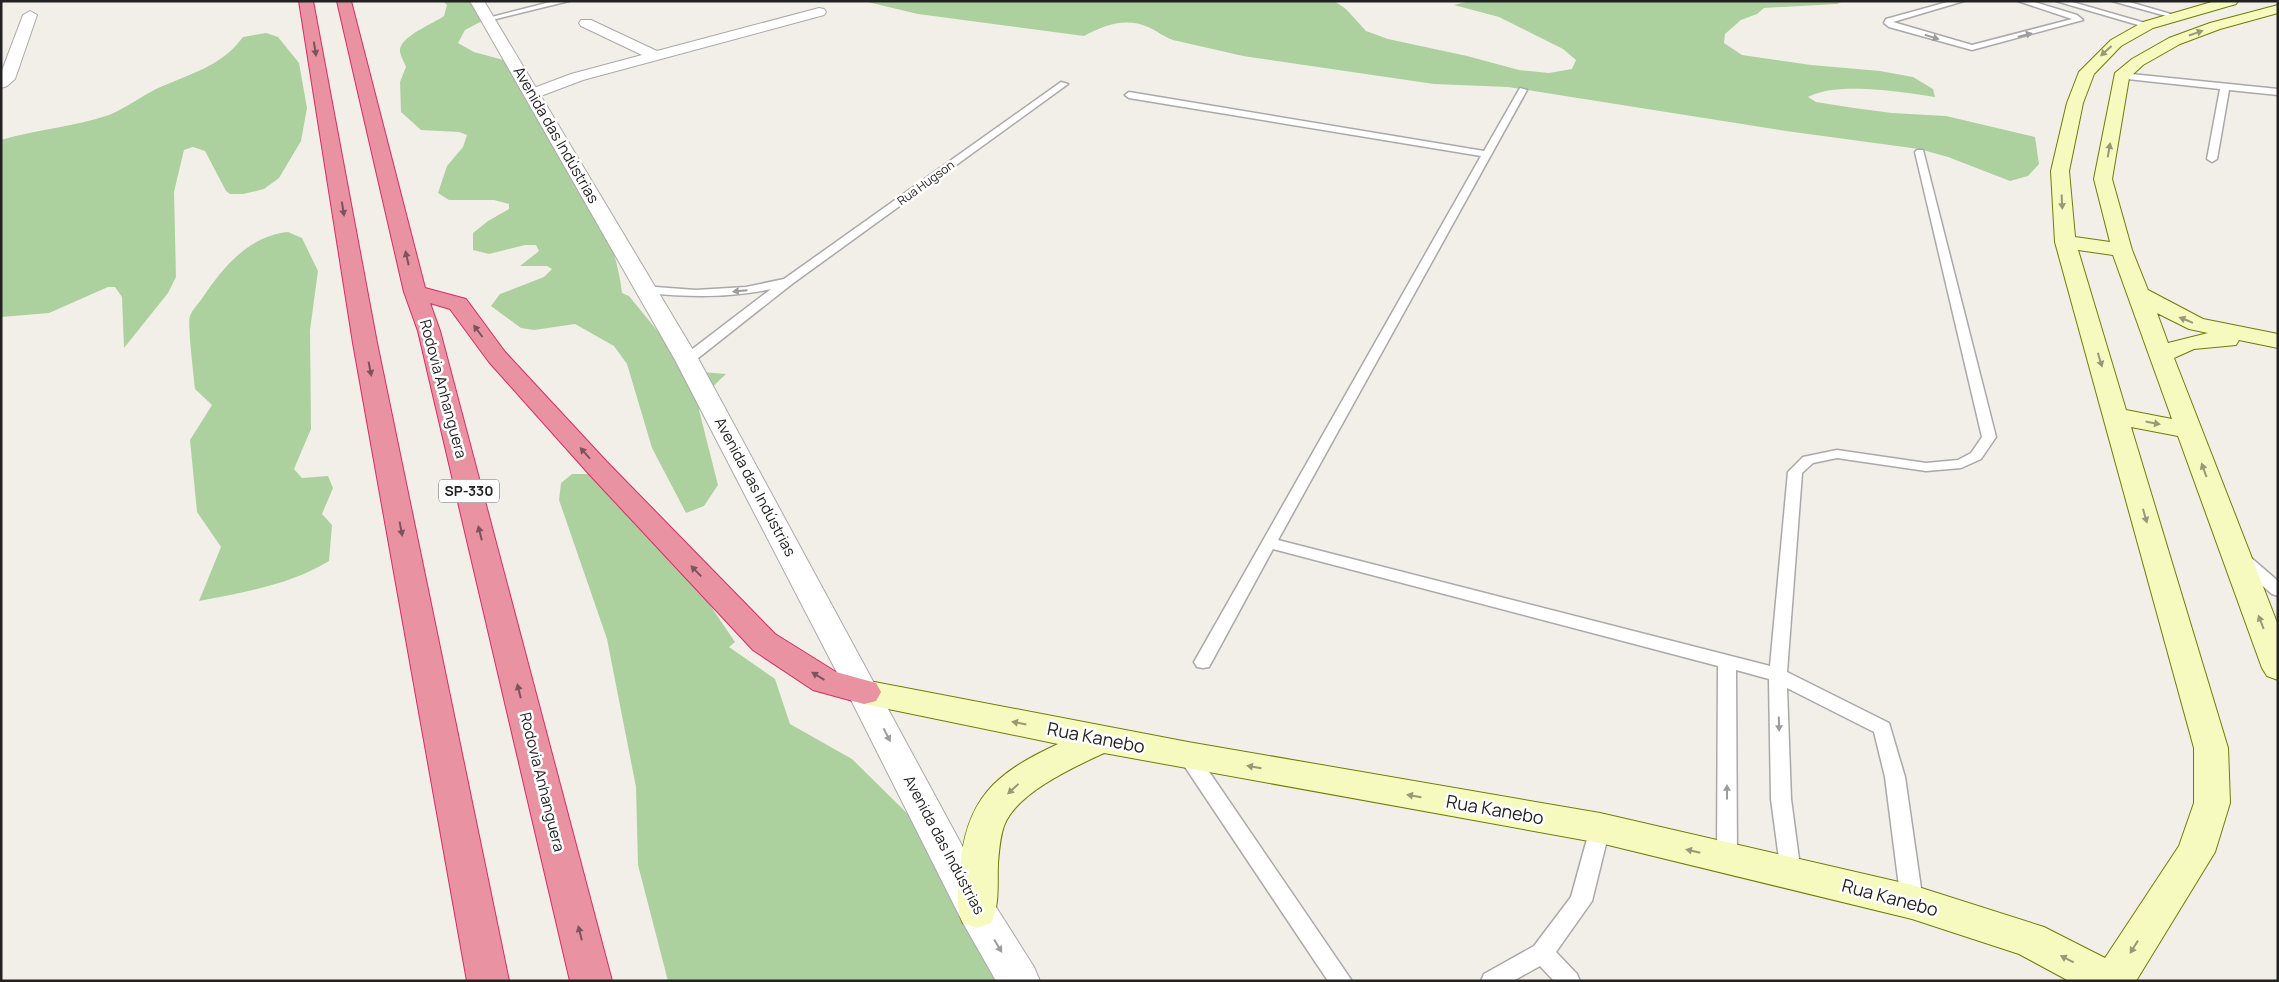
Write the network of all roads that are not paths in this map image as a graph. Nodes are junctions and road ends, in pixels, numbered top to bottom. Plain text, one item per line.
1 (306, 1) edge
2 (344, 1) edge
3 (565, 1) edge
4 (1960, 1) edge
5 (2022, 1) edge
6 (2060, 1) edge
7 (2116, 1) edge
8 (2231, 1) edge
9 (2278, 9) edge
10 (482, 10) edge
11 (819, 12) dead end
12 (30, 15) dead end
13 (2177, 17) junction
14 (586, 24) dead end
15 (2148, 25) junction
16 (656, 56) junction
17 (2121, 76) junction
18 (1, 83) edge
19 (1064, 84) dead end
20 (2225, 87) junction
21 (1522, 90) dead end
22 (2278, 92) edge
23 (532, 94) junction
24 (1129, 95) dead end
25 (1920, 152) dead end
26 (1487, 154) junction
27 (2212, 159) dead end
28 (2065, 242) junction
29 (2122, 250) junction
30 (788, 282) junction
31 (646, 289) junction
32 (415, 292) junction
33 (2139, 294) junction
34 (2272, 340) edge
35 (2161, 354) junction
36 (687, 360) junction
37 (2116, 416) junction
38 (2189, 430) junction
39 (1270, 543) junction
40 (2234, 553) junction
41 (2278, 590) edge
42 (1202, 662) dead end
43 (1727, 662) junction
44 (2278, 668) edge
45 (1778, 675) junction
46 (864, 692) junction
47 (1101, 740) junction
48 (1188, 756) junction
49 (1600, 828) junction
50 (1727, 859) junction
51 (1791, 874) junction
52 (1912, 902) junction
53 (978, 911) junction
54 (1542, 953) junction
55 (488, 981) edge
56 (591, 981) edge
57 (1019, 981) edge
58 (1341, 981) edge
59 (1492, 981) edge
60 (1570, 981) edge
61 (2112, 981) edge

1 -> 55 highway
32 -> 2 highway, Rodovia Anhanguera / SP-330
3 - 10 lane
4 -> 5 lane
6 - 15 lane
7 - 13 lane
8 - 13 main road
17 -> 9 main road
10 - 23 street, Avenida das Indústrias
11 - 16 street
12 - 18 street
13 - 15 main road
14 - 16 street
15 -> 28 main road
16 - 23 street
17 - 20 lane
29 -> 17 main road
19 - 30 lane, Rua Hugson
20 - 22 lane
20 - 27 lane
21 - 26 lane
23 - 31 street, Avenida das Indústrias
24 - 26 lane
25 - 45 lane
26 - 39 lane
28 - 29 main road
28 -> 37 main road
29 - 33 main road
30 -> 31 lane, Rua Hugson
30 - 36 lane, Rua Hugson
31 - 36 street, Avenida das Indústrias
46 -> 32 highway
56 -> 32 highway, Rodovia Anhanguera / SP-330
34 -> 33 main road
33 - 35 main road
34 - 35 main road
35 - 38 main road
36 - 46 street, Avenida das Indústrias
37 -> 38 main road
37 -> 61 main road
40 -> 38 main road
39 - 42 lane
39 - 43 lane
40 - 41 lane
44 -> 40 main road
43 - 45 lane
50 -> 43 lane
45 -> 51 lane
45 - 52 lane
47 -> 46 main road, Rua Kanebo
46 -> 53 street, Avenida das Indústrias
47 - 48 main road, Rua Kanebo
47 -> 53 main road
49 -> 48 main road, Rua Kanebo
48 - 58 lane
50 -> 49 main road, Rua Kanebo
49 - 54 lane
50 - 51 main road, Rua Kanebo
51 - 52 main road, Rua Kanebo
61 -> 52 main road, Rua Kanebo
53 -> 57 street, Avenida das Indústrias
54 - 59 lane
54 - 60 lane

